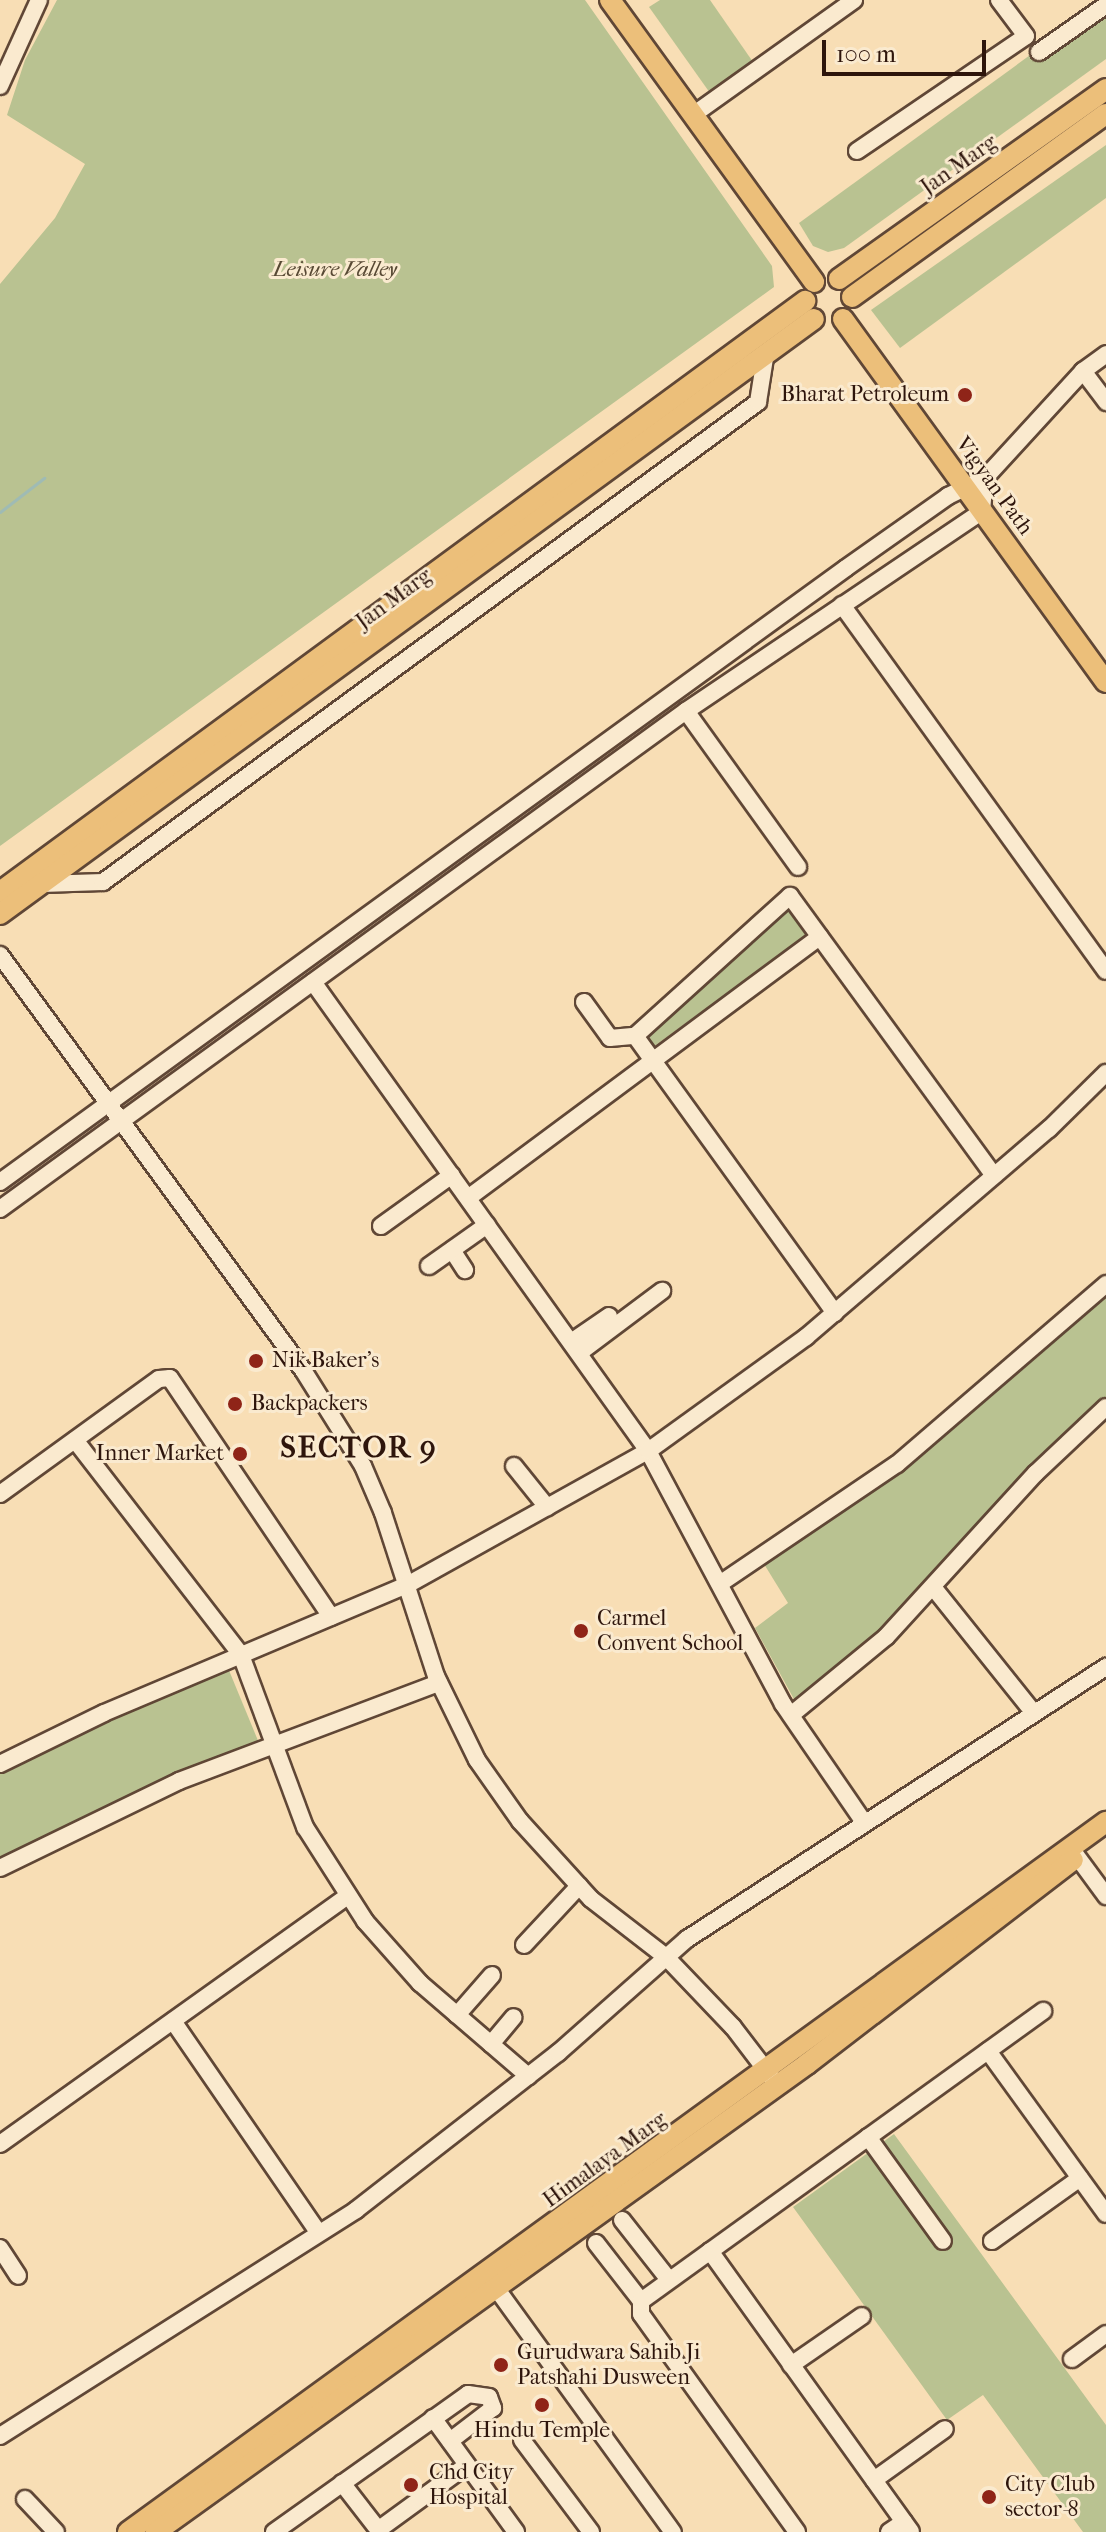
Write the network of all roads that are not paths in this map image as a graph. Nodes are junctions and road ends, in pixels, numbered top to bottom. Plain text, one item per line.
1 (39, 0) edge
2 (610, 0) edge
3 (854, 0) edge
4 (999, 0) edge
5 (1106, 5) edge
6 (1026, 36) junction
7 (0, 85) edge
8 (1106, 89) edge
9 (1106, 114) edge
10 (693, 115) junction
11 (857, 151) dead end
12 (839, 279) junction
13 (814, 282) junction
14 (852, 297) junction
15 (809, 310) junction
16 (843, 319) junction
17 (1106, 354) edge
18 (765, 358) junction
19 (1083, 371) junction
20 (1106, 402) edge
21 (985, 478) junction
22 (965, 486) junction
23 (982, 511) junction
24 (842, 605) junction
25 (1106, 682) edge
26 (686, 711) junction
27 (798, 867) dead end
28 (42, 884) junction
29 (0, 892) edge
30 (0, 914) edge
31 (820, 937) junction
32 (0, 955) edge
33 (1106, 971) edge
34 (313, 982) junction
35 (584, 1002) dead end
36 (635, 1036) junction
37 (652, 1062) junction
38 (1106, 1073) edge
39 (106, 1105) junction
40 (119, 1123) junction
41 (452, 1175) junction
42 (994, 1176) junction
43 (0, 1182) edge
44 (468, 1198) junction
45 (0, 1209) edge
46 (484, 1220) junction
47 (381, 1226) dead end
48 (452, 1250) junction
49 (465, 1270) dead end
50 (1106, 1284) edge
51 (662, 1291) dead end
52 (631, 1301) dead end
53 (835, 1313) junction
54 (575, 1348) junction
55 (1106, 1407) edge
56 (75, 1440) junction
57 (648, 1451) junction
58 (514, 1466) dead end
59 (0, 1494) edge
60 (547, 1507) junction
61 (721, 1583) junction
62 (407, 1585) junction
63 (933, 1587) junction
64 (331, 1617) junction
65 (241, 1655) junction
66 (1106, 1667) edge
67 (439, 1683) junction
68 (1034, 1713) junction
69 (791, 1715) junction
70 (272, 1744) junction
71 (0, 1764) edge
72 (863, 1821) junction
73 (1106, 1822) edge
74 (1106, 1837) edge
75 (1074, 1852) junction
76 (0, 1868) edge
77 (579, 1886) junction
78 (348, 1896) junction
79 (1106, 1896) edge
80 (524, 1945) dead end
81 (666, 1957) junction
82 (492, 1975) dead end
83 (1043, 2011) dead end
84 (457, 2015) junction
85 (514, 2017) dead end
86 (173, 2021) junction
87 (491, 2044) junction
88 (988, 2051) junction
89 (528, 2076) junction
90 (772, 2078) junction
91 (868, 2137) junction
92 (0, 2144) edge
93 (1080, 2178) junction
94 (1106, 2214) edge
95 (622, 2220) dead end
96 (318, 2232) junction
97 (943, 2241) dead end
98 (992, 2241) dead end
99 (596, 2243) dead end
100 (0, 2248) edge
101 (710, 2251) junction
102 (18, 2276) dead end
103 (669, 2280) junction
104 (491, 2281) junction
105 (641, 2301) junction
106 (862, 2316) dead end
107 (1106, 2334) edge
108 (1072, 2359) dead end
109 (791, 2365) junction
110 (433, 2418) junction
111 (945, 2429) dead end
112 (0, 2436) edge
113 (522, 2440) dead end
114 (450, 2441) junction
115 (467, 2465) junction
116 (874, 2480) junction
117 (342, 2483) junction
118 (25, 2499) dead end
119 (907, 2527) edge
120 (379, 2531) edge
121 (56, 2532) edge
122 (128, 2532) edge
123 (156, 2532) edge
124 (274, 2532) edge
125 (515, 2532) edge
126 (591, 2532) edge
127 (673, 2532) edge
128 (797, 2532) edge
129 (889, 2532) edge

1 - 7 street
2 - 10 main road
3 - 10 street
4 - 6 street
5 - 6 street
6 - 11 street
8 - 12 main road, Jan Marg
9 - 14 main road, Jan Marg
10 - 13 main road
12 - 13 main road
12 - 14 main road
13 - 15 main road
14 - 16 main road
15 - 16 main road
15 - 18 main road, Jan Marg
15 - 29 main road, Jan Marg
16 - 22 main road, Vigyan Path
17 - 19 street
18 - 28 main road, Jan Marg
18 - 28 street
19 - 20 street
19 - 21 street
21 - 22 street
21 - 23 street
22 - 23 main road, Vigyan Path
22 - 39 street
23 - 24 street
23 - 25 main road, Vigyan Path
24 - 26 street
24 - 33 street
26 - 27 street
26 - 34 street
28 - 30 main road, Jan Marg
31 - 36 street
31 - 37 street
31 - 42 street
32 - 39 street
34 - 40 street
34 - 41 street
35 - 36 street
36 - 37 street
37 - 44 street
37 - 53 street
38 - 42 street
39 - 40 street
39 - 43 street
40 - 45 street
40 - 62 street
41 - 44 street
41 - 47 street
42 - 53 street
44 - 46 street
46 - 48 street
46 - 48 street
46 - 54 street
48 - 49 street
50 - 61 street
51 - 54 street
52 - 54 street
53 - 57 street
54 - 57 street
55 - 63 street
56 - 59 street
56 - 64 street
56 - 65 street
57 - 60 street
57 - 61 street
58 - 60 street
60 - 62 street
61 - 69 street
62 - 64 street
62 - 67 street
63 - 68 street
63 - 69 street
64 - 65 street
65 - 70 street
65 - 71 street
66 - 68 street
67 - 70 street
67 - 77 street
68 - 72 street
69 - 72 street
70 - 76 street
70 - 78 street
72 - 81 street
73 - 75 main road, Himalaya Marg
74 - 75 main road, Himalaya Marg
75 - 79 street
75 - 90 main road, Himalaya Marg
77 - 80 street
77 - 81 street
78 - 84 street
78 - 86 street
81 - 89 street
81 - 90 street
82 - 84 street
83 - 88 street
84 - 87 street
85 - 87 street
86 - 92 street
86 - 96 street
87 - 89 street
88 - 91 street
88 - 93 street
89 - 96 street
90 - 104 main road, Himalaya Marg
91 - 97 street
91 - 101 street
93 - 94 street
93 - 98 street
95 - 103 street
96 - 112 street
99 - 105 street
100 - 102 street
101 - 103 street
101 - 109 street
103 - 105 street
104 - 122 main road, Himalaya Marg
104 - 123 main road, Himalaya Marg
104 - 127 street
105 - 128 street
106 - 109 street
107 - 108 street
109 - 116 street
110 - 114 street
110 - 114 street
110 - 117 street
111 - 116 street
113 - 126 street
114 - 115 street
115 - 120 street
115 - 125 street
116 - 119 street
117 - 120 street
117 - 124 street
118 - 121 street
119 - 129 street

